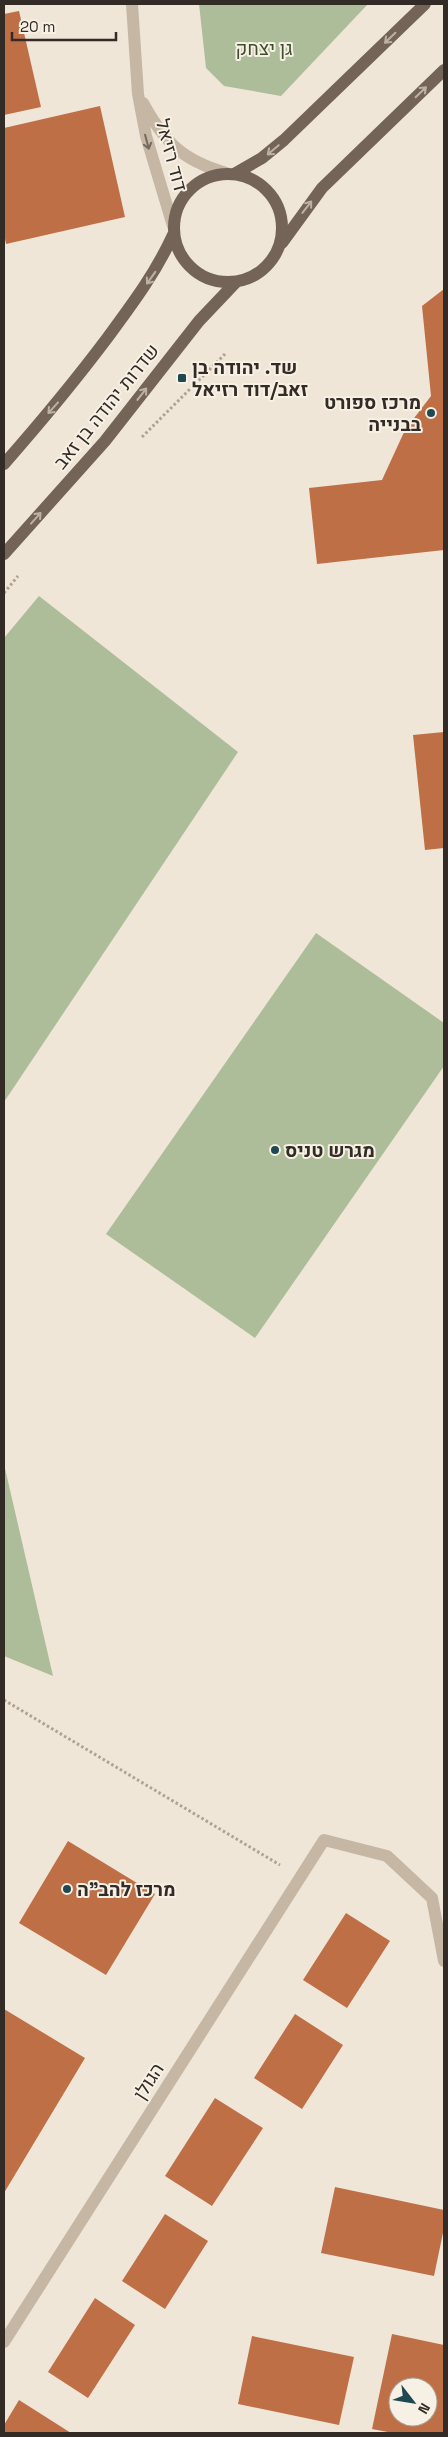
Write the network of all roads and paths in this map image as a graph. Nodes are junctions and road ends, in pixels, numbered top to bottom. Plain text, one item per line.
1 (132, 4) edge
2 (425, 4) edge
3 (444, 70) edge
4 (138, 94) junction
5 (231, 173) junction
6 (173, 230) junction
7 (279, 247) junction
8 (236, 282) junction
9 (4, 464) edge
10 (4, 554) edge
11 (4, 1700) edge
12 (300, 1877) junction
13 (444, 1961) edge
14 (4, 2342) edge

1 - 4 street, דוד רזיאל
2 -> 5 main road
7 -> 3 main road
4 - 5 street, דוד רזיאל
4 -> 6 street, דוד רזיאל
5 - 6 main road
5 - 7 main road
6 - 8 main road
6 -> 9 main road, שדרות יהודה בן זאב
7 - 8 main road
10 -> 8 main road, שדרות יהודה בן זאב
11 - 12 path
12 - 13 street, הגולן
12 - 14 street, הגולן

